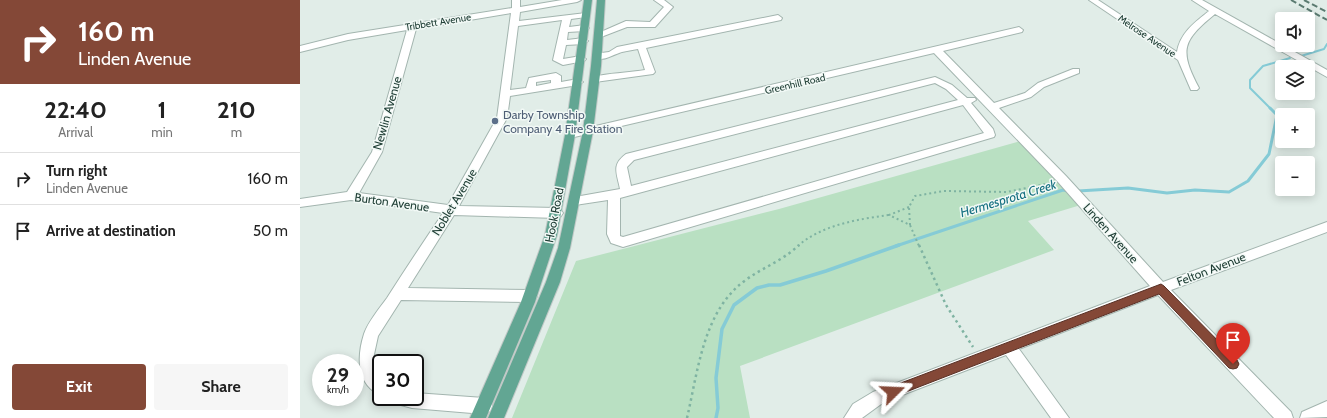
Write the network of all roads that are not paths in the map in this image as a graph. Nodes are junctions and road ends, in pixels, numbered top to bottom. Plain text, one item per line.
1 (577, 0) edge
2 (588, 0) edge
3 (601, 0) edge
4 (658, 0) edge
5 (1093, 0) edge
6 (1196, 0) edge
7 (516, 5) edge
8 (1214, 11) junction
9 (586, 15) junction
10 (567, 17) junction
11 (778, 18) dead end
12 (514, 24) junction
13 (412, 26) junction
14 (585, 28) junction
15 (564, 30) junction
16 (1019, 30) dead end
17 (598, 35) junction
18 (584, 41) junction
19 (562, 43) junction
20 (641, 46) junction
21 (300, 49) edge
22 (937, 50) junction
23 (597, 56) junction
24 (1180, 58) junction
25 (581, 59) junction
26 (1302, 60) edge
27 (1327, 66) edge
28 (1315, 67) edge
29 (1315, 68) edge
30 (1076, 71) dead end
31 (1327, 74) edge
32 (595, 78) junction
33 (578, 82) junction
34 (1194, 88) dead end
35 (505, 94) junction
36 (981, 96) junction
37 (964, 102) junction
38 (992, 107) junction
39 (588, 131) junction
40 (570, 135) junction
41 (626, 192) junction
42 (614, 194) junction
43 (351, 196) junction
44 (575, 201) junction
45 (300, 202) edge
46 (451, 210) junction
47 (556, 213) junction
48 (1327, 226) edge
49 (1161, 289) junction
50 (396, 294) junction
51 (530, 296) junction
52 (1009, 346) junction
53 (372, 379) edge
54 (424, 402) edge
55 (1327, 409) edge
56 (481, 412) edge
57 (852, 417) edge
58 (496, 418) edge
59 (1061, 418) edge
60 (1285, 418) edge
61 (1308, 418) edge

1 - 7 street, Tribbett Avenue
2 - 9 main road, Hook Road
3 - 17 main road, Hook Road
4 - 17 street
5 - 24 street, Melrose Avenue
6 - 8 street
7 - 12 street, Noblet Avenue
7 - 13 street, Tribbett Avenue
8 - 24 street
8 - 26 street
9 - 10 street
9 - 14 main road, Hook Road
10 - 12 street
10 - 15 street
11 - 20 street
12 - 35 street, Noblet Avenue
13 - 21 street, Tribbett Avenue
13 - 43 street, Newlin Avenue
14 - 15 street
14 - 18 main road, Hook Road
15 - 19 street
16 - 22 street, Greenhill Road
17 - 23 main road, Hook Road
18 - 19 street
18 - 25 main road, Hook Road
19 - 25 street
20 - 23 street
20 - 32 street
22 - 36 street, Linden Avenue
22 - 39 street, Greenhill Road
23 - 32 main road, Hook Road
24 - 34 street
25 - 33 main road, Hook Road
27 - 28 street
29 - 31 street
30 - 38 street
32 - 39 main road, Hook Road
33 - 35 street
33 - 40 main road, Hook Road
35 - 46 street, Noblet Avenue
36 - 37 street
36 - 38 street, Linden Avenue
37 - 41 street
37 - 41 street
37 - 42 street
38 - 49 street, Linden Avenue
39 - 40 street, Greenhill Road
39 - 44 main road, Hook Road
40 - 47 main road, Hook Road
41 - 42 street
42 - 44 street
43 - 45 street, Burton Avenue
43 - 46 street, Burton Avenue
44 - 58 main road, Hook Road
46 - 47 street, Burton Avenue
46 - 50 street, Noblet Avenue
47 - 51 main road, Hook Road
48 - 49 street, Felton Avenue
49 - 52 street, Felton Avenue
49 - 60 street, Linden Avenue
50 - 51 street
50 - 53 street, Noblet Avenue
51 - 56 main road, Hook Road
52 - 57 street, Felton Avenue
52 - 59 street
54 - 56 street
55 - 61 street

